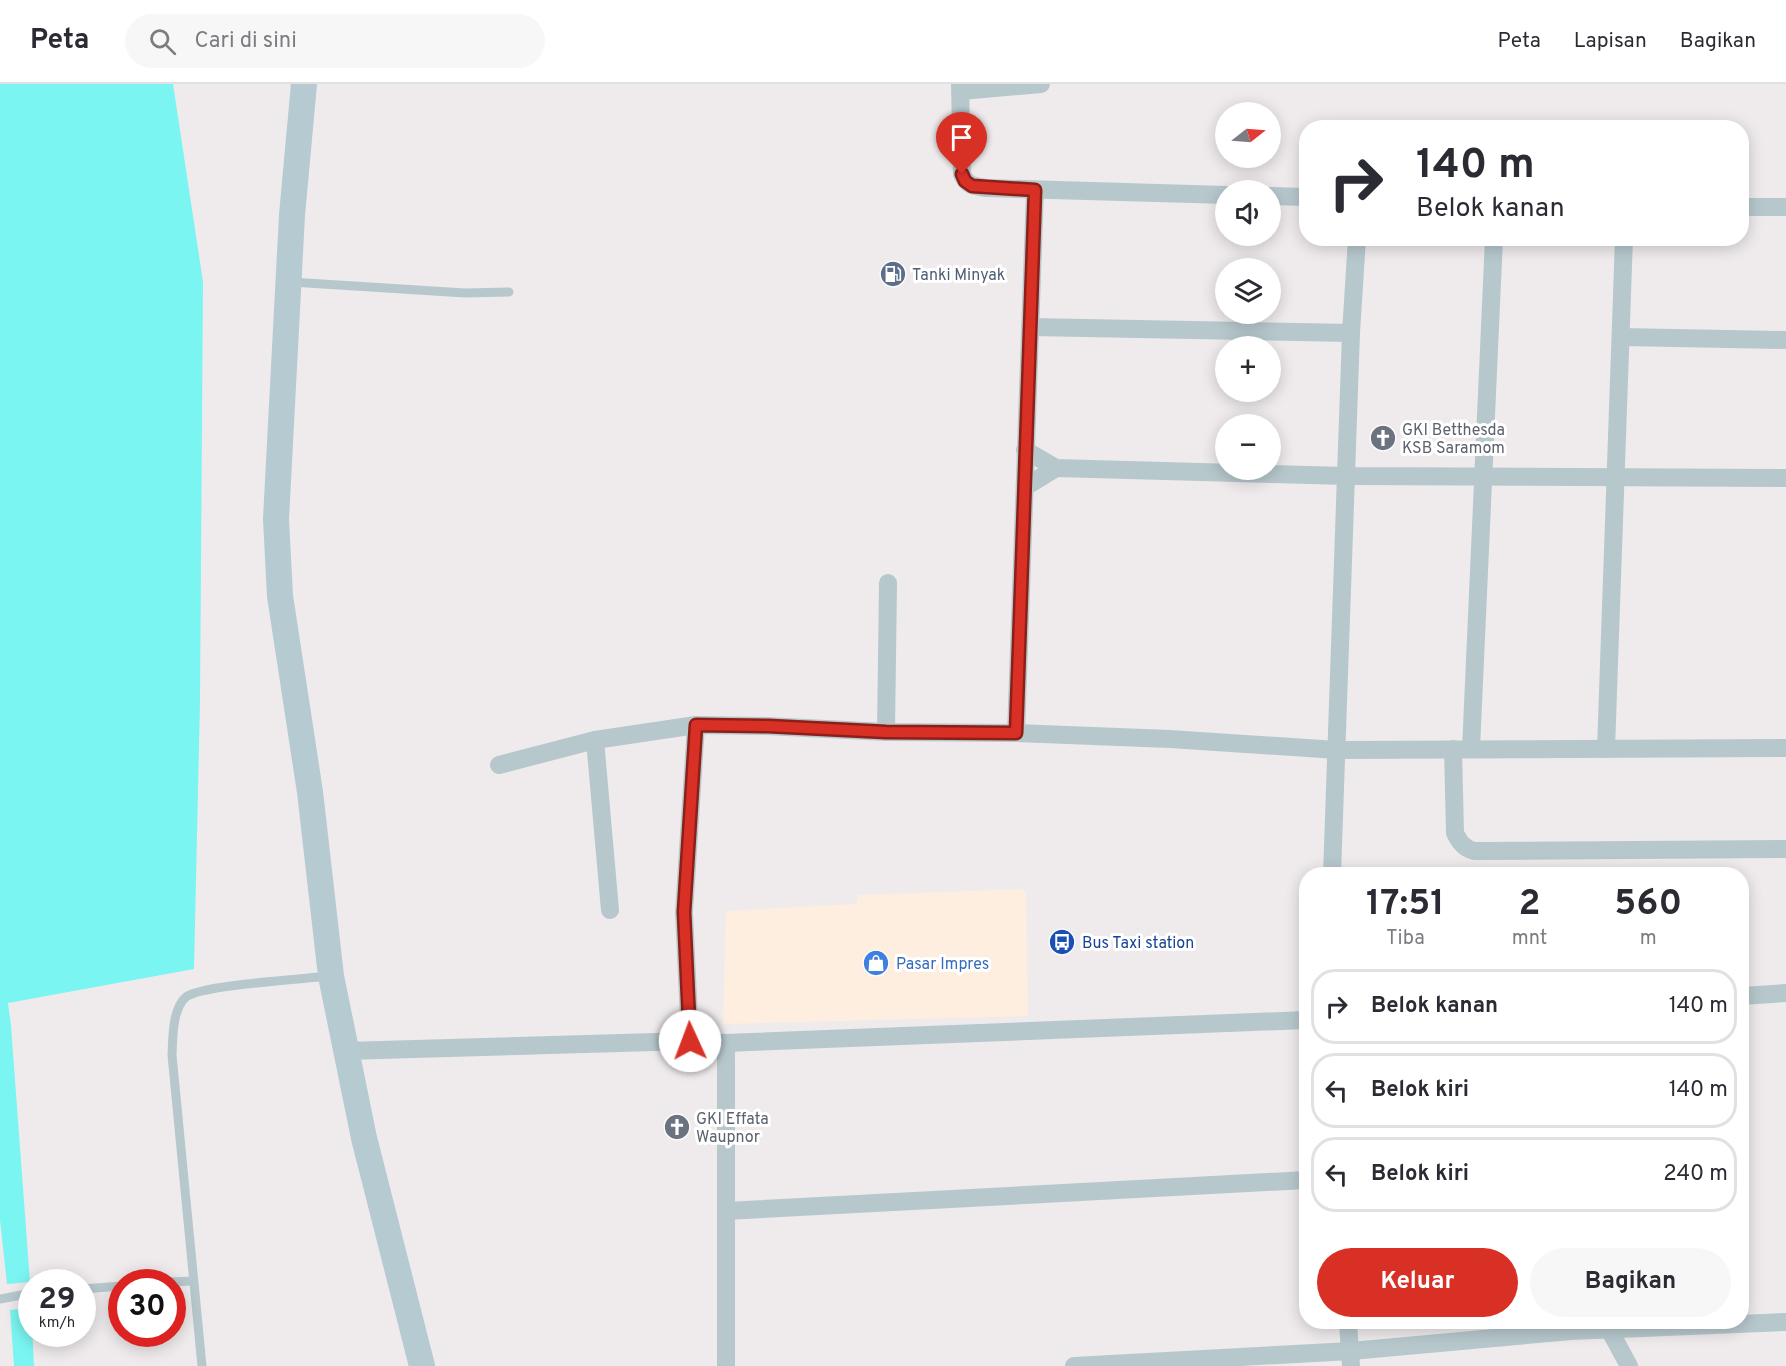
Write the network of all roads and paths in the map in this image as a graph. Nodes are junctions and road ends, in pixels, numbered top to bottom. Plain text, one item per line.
1 (304, 84) edge
2 (1041, 84) edge
3 (961, 87) edge
4 (1035, 190) junction
5 (1215, 195) edge
6 (1281, 196) edge
7 (1299, 197) edge
8 (1749, 207) edge
9 (1786, 207) edge
10 (1356, 246) edge
11 (1494, 246) edge
12 (1624, 246) edge
13 (288, 282) junction
14 (509, 292) dead end
15 (1031, 327) junction
16 (1351, 333) junction
17 (1621, 338) junction
18 (1786, 340) edge
19 (1025, 450) junction
20 (1056, 468) junction
21 (1347, 476) junction
22 (1616, 476) junction
23 (1484, 478) junction
24 (1786, 478) edge
25 (1025, 487) junction
26 (888, 583) dead end
27 (696, 725) junction
28 (886, 732) junction
29 (1016, 733) junction
30 (595, 740) junction
31 (1786, 748) edge
32 (1462, 749) junction
33 (1606, 749) junction
34 (1337, 750) junction
35 (499, 765) dead end
36 (1786, 849) edge
37 (1332, 867) edge
38 (610, 910) dead end
39 (331, 976) junction
40 (1786, 993) edge
41 (1749, 996) edge
42 (1299, 1020) edge
43 (690, 1041) junction
44 (726, 1042) junction
45 (346, 1051) junction
46 (1299, 1180) edge
47 (726, 1211) junction
48 (186, 1281) edge
49 (193, 1281) junction
50 (18, 1296) edge
51 (0, 1299) edge
52 (1786, 1322) edge
53 (1749, 1323) edge
54 (1349, 1329) edge
55 (1609, 1329) joint
56 (1351, 1359) edge
57 (202, 1366) edge
58 (423, 1366) edge
59 (726, 1366) edge
60 (1074, 1366) edge
61 (1629, 1366) edge

1 - 13 main road
2 - 3 street
3 - 4 street
4 - 5 street
4 - 15 street
6 - 7 street
8 - 9 street
10 - 16 street
11 - 23 street
12 - 17 street
13 - 14 lane
13 - 39 main road
15 - 16 street
15 - 19 street
16 - 21 street
17 - 18 street
17 - 22 street
19 - 20 street
19 - 25 street
20 - 21 street
20 - 25 street
21 - 23 street
21 - 34 street
22 - 23 street
22 - 24 street
22 - 33 street
23 - 32 street
25 - 29 street
26 - 28 street
27 - 28 street
27 - 30 street
27 - 43 street
28 - 29 street
29 - 34 street
30 - 35 street
30 - 38 street
31 - 33 street
32 - 33 street
32 - 34 street
32 - 36 street
34 - 37 street
39 - 45 main road
39 - 49 lane
40 - 41 street
42 - 44 street
43 - 44 street
43 - 45 street
44 - 47 street
45 - 58 main road
46 - 47 street
47 - 59 street
48 - 49 lane
49 - 57 lane
50 - 51 lane
52 - 53 street
54 - 56 street
55 - 56 street
55 - 61 street
56 - 60 street

